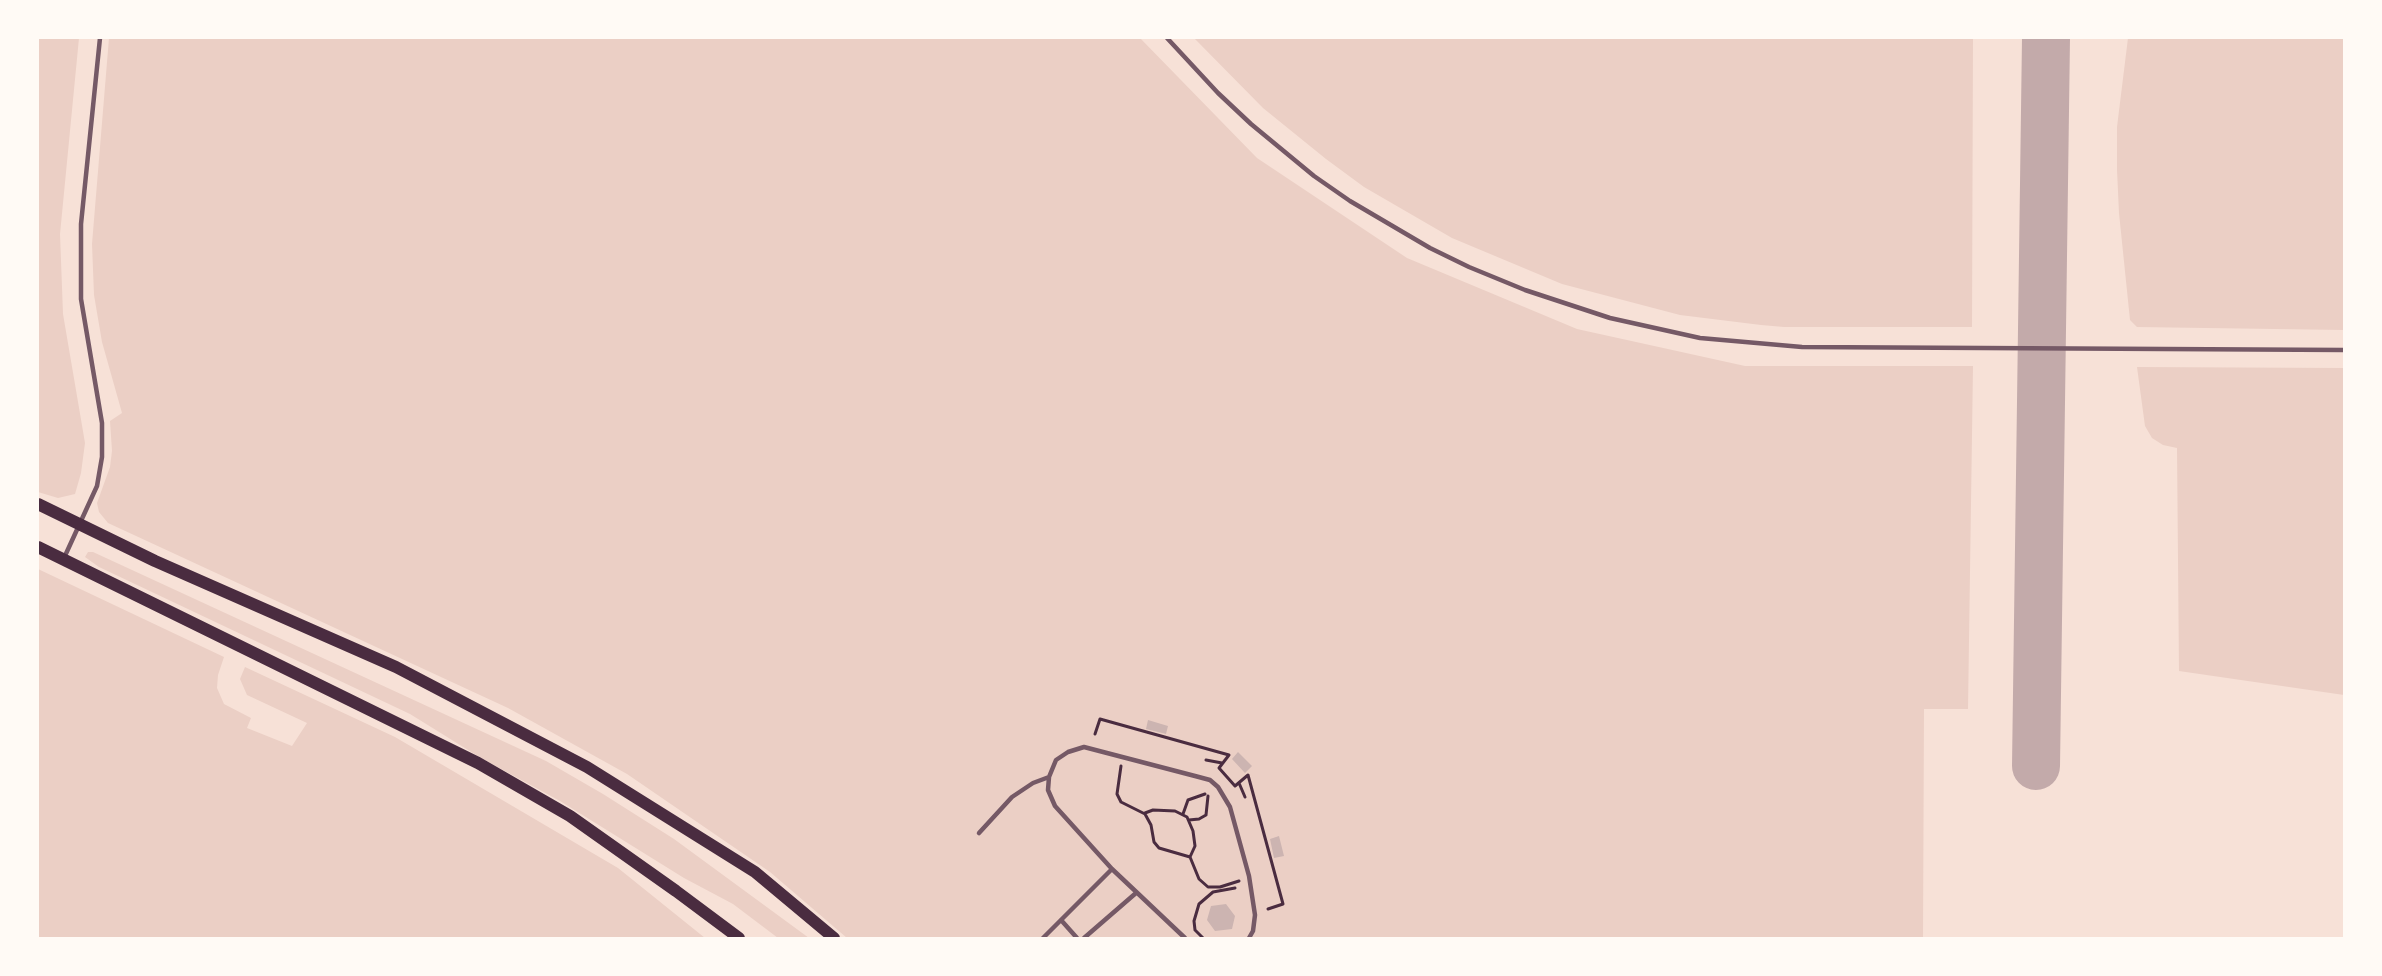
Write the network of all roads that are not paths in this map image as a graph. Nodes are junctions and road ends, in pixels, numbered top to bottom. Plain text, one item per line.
1 (100, 38) edge
2 (1167, 38) edge
3 (2344, 350) edge
4 (38, 504) edge
5 (79, 525) junction
6 (38, 548) edge
7 (62, 561) junction
8 (1049, 777) junction
9 (979, 833) dead end
10 (1112, 869) junction
11 (1136, 893) junction
12 (1061, 920) junction
13 (739, 939) edge
14 (834, 939) edge
15 (1043, 939) edge
16 (1077, 939) edge
17 (1084, 939) edge
18 (1185, 939) edge
19 (1249, 939) edge

1 - 5 lane
2 - 3 lane
4 - 5 main road
5 - 7 lane
5 - 14 main road
6 - 7 main road
7 - 13 main road
8 - 9 lane
8 - 10 lane
8 - 19 lane
10 - 11 lane
10 - 12 lane
11 - 17 lane
11 - 18 lane
12 - 15 lane
12 - 16 lane

